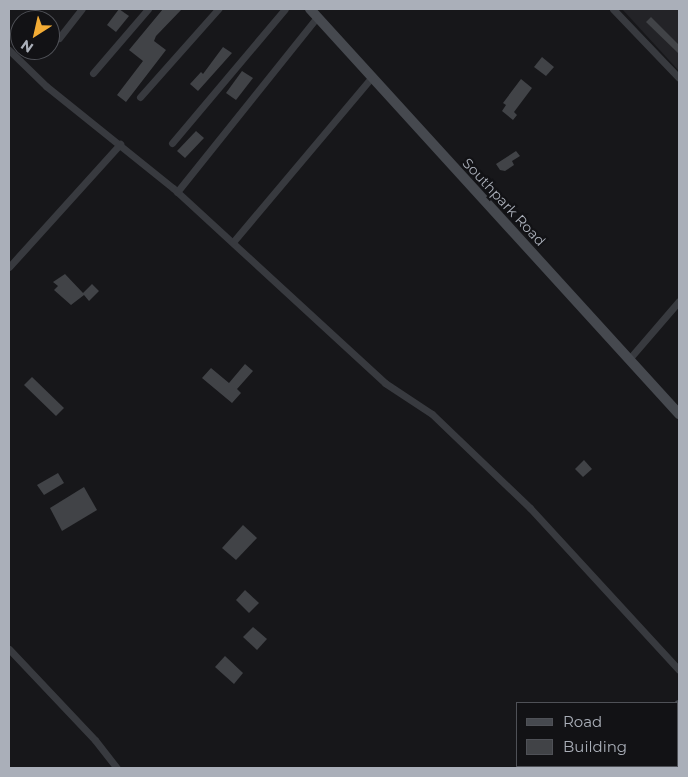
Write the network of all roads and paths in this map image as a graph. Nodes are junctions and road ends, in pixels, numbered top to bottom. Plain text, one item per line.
1 (82, 9) edge
2 (148, 9) edge
3 (218, 9) edge
4 (285, 9) edge
5 (613, 9) edge
6 (313, 13) edge
7 (60, 37) edge
8 (9, 50) edge
9 (94, 73) dead end
10 (371, 78) junction
11 (679, 78) edge
12 (140, 97) dead end
13 (172, 143) dead end
14 (120, 144) junction
15 (177, 192) junction
16 (233, 242) junction
17 (9, 268) edge
18 (679, 301) edge
19 (630, 358) junction
20 (679, 414) edge
21 (9, 649) edge
22 (679, 670) edge
23 (117, 768) edge

1 - 7 street
2 - 9 street
3 - 12 street
4 - 13 street
5 - 11 street
6 - 10 street, Southpark Road
6 - 15 street
8 - 14 street
10 - 16 street
10 - 19 street, Southpark Road
14 - 15 street
14 - 17 street
15 - 16 street
16 - 22 street
18 - 19 street
19 - 20 street, Southpark Road
21 - 23 street

